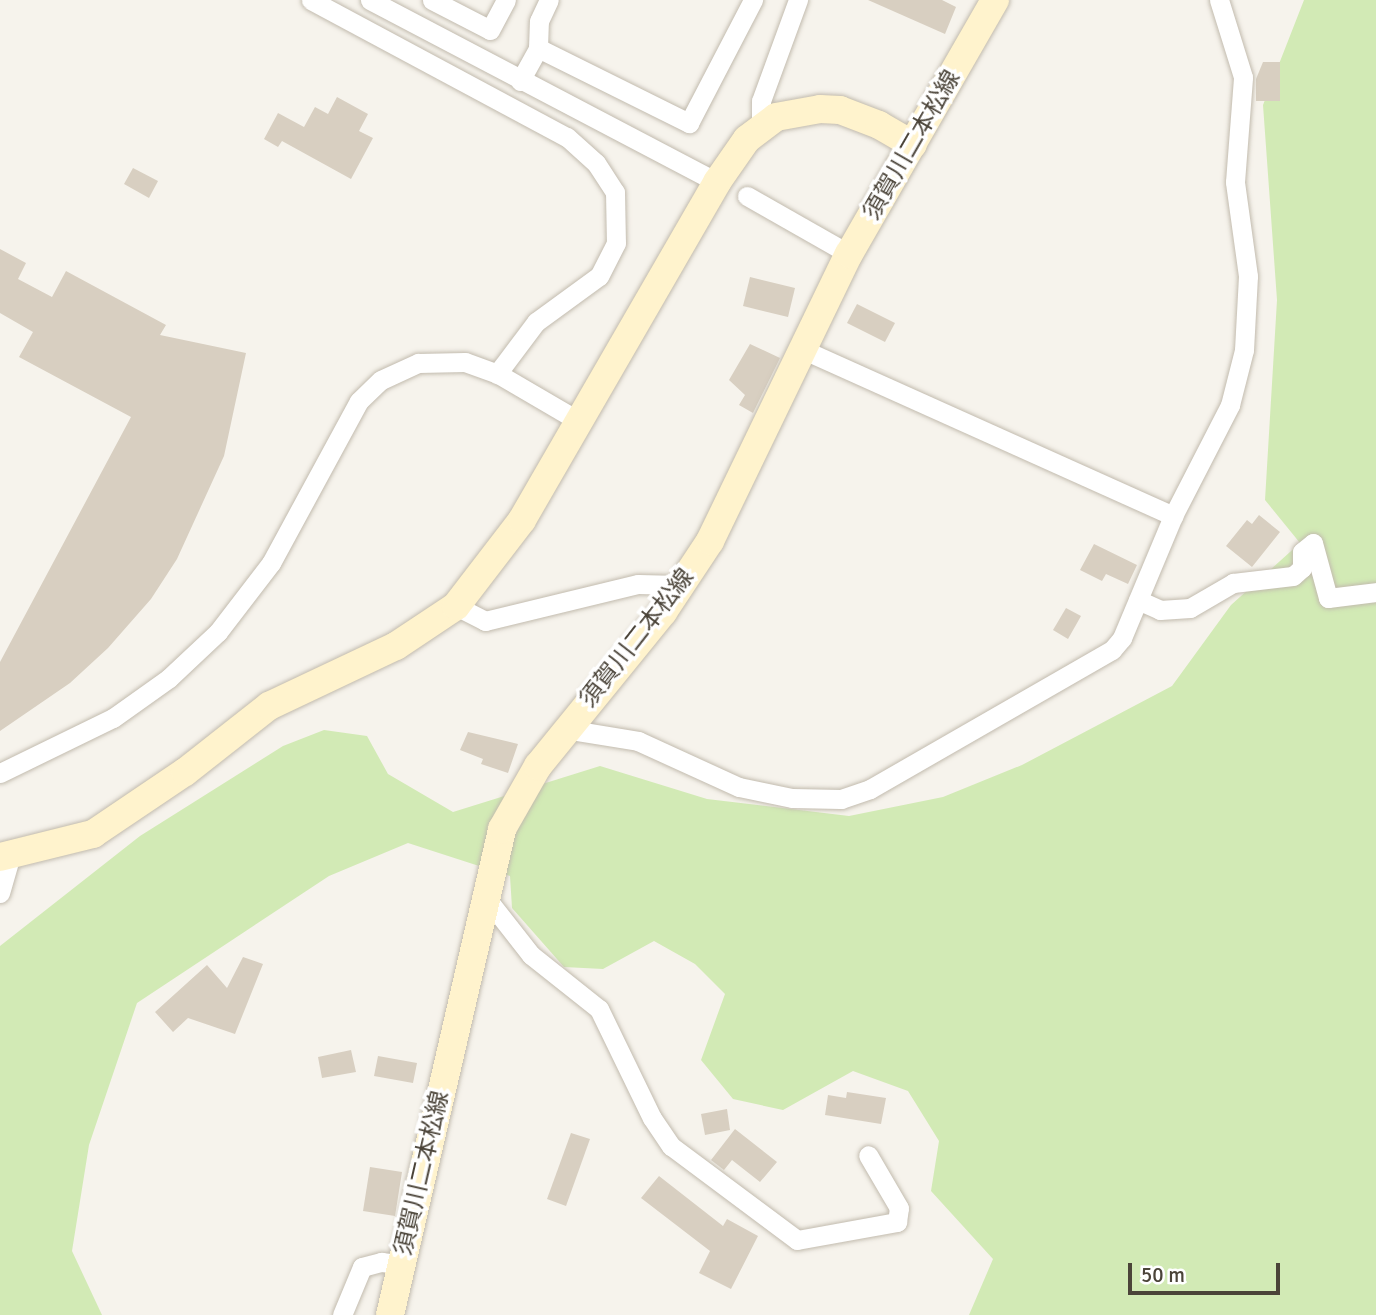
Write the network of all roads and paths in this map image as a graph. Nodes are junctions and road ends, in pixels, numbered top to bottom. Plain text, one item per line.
1 (311, 0) edge
2 (370, 0) edge
3 (432, 0) edge
4 (506, 0) edge
5 (549, 0) edge
6 (752, 0) edge
7 (798, 0) edge
8 (995, 0) edge
9 (1219, 0) edge
10 (538, 48) junction
11 (520, 81) junction
12 (761, 128) junction
13 (913, 145) junction
14 (717, 182) junction
15 (747, 196) dead end
16 (849, 254) junction
17 (804, 350) junction
18 (497, 374) junction
19 (577, 420) junction
20 (1174, 516) junction
21 (680, 584) junction
22 (1376, 592) edge
23 (1138, 600) junction
24 (456, 606) junction
25 (565, 729) junction
26 (0, 773) edge
27 (5, 857) edge
28 (0, 893) edge
29 (484, 895) junction
30 (868, 1155) dead end
31 (401, 1264) junction
32 (342, 1315) edge
33 (390, 1315) edge

1 - 18 street
2 - 11 street
3 - 4 street
5 - 10 street
6 - 10 street
7 - 12 street
8 - 13 main road, 須賀川二本松線
9 - 20 street
10 - 11 street
11 - 14 street
12 - 13 main road
12 - 14 main road
13 - 16 main road, 須賀川二本松線
14 - 19 main road
15 - 16 street
16 - 17 main road, 須賀川二本松線
17 - 20 street
17 - 21 main road, 須賀川二本松線
18 - 19 street
18 - 26 street
19 - 24 main road
20 - 23 street
21 - 24 street
21 - 25 main road, 須賀川二本松線
22 - 23 street
23 - 25 street
24 - 27 main road
25 - 29 main road, 須賀川二本松線
27 - 28 street
29 - 30 street
29 - 31 main road, 須賀川二本松線
31 - 32 street
31 - 33 main road, 須賀川二本松線

